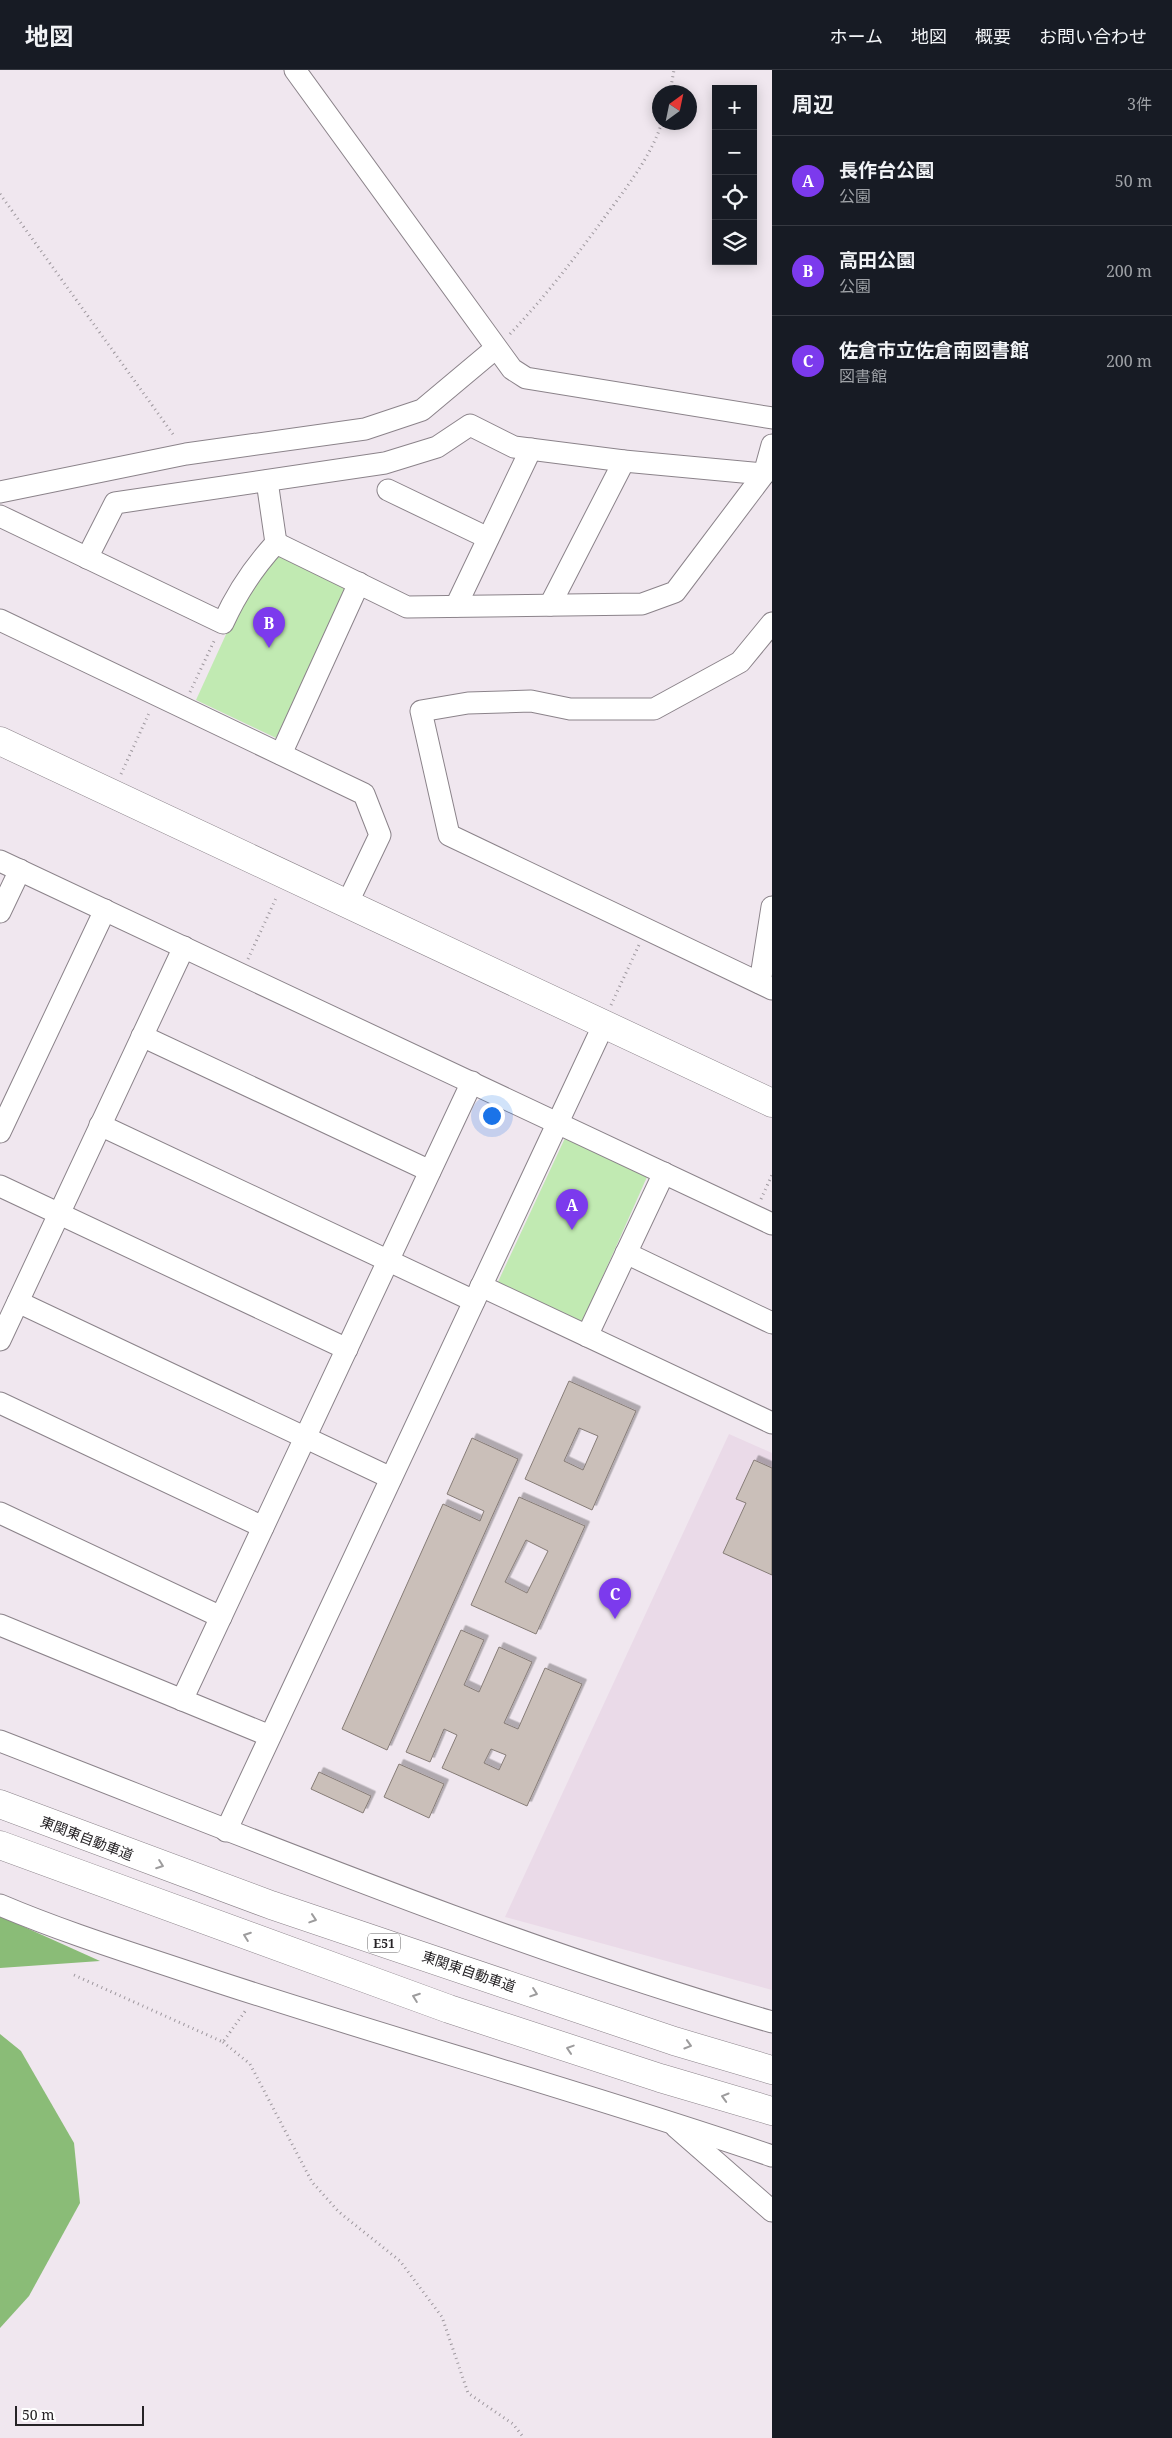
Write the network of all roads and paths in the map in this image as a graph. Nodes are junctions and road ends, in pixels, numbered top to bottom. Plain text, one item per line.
1 (295, 70) edge
2 (674, 70) edge
3 (671, 85) edge
4 (659, 130) edge
5 (0, 194) edge
6 (496, 348) junction
7 (772, 418) edge
8 (772, 445) edge
9 (531, 449) junction
10 (186, 454) junction
11 (624, 461) junction
12 (764, 474) junction
13 (267, 481) junction
14 (388, 490) dead end
15 (0, 492) edge
16 (0, 516) edge
17 (488, 538) junction
18 (276, 543) junction
19 (87, 558) junction
20 (359, 583) junction
21 (550, 605) junction
22 (456, 606) junction
23 (0, 620) edge
24 (223, 623) junction
25 (772, 623) edge
26 (157, 695) junction
27 (183, 707) junction
28 (0, 741) edge
29 (280, 754) junction
30 (118, 779) dead end
31 (0, 861) edge
32 (20, 870) junction
33 (277, 896) dead end
34 (347, 904) junction
35 (772, 907) edge
36 (104, 910) junction
37 (0, 912) edge
38 (647, 930) junction
39 (184, 947) junction
40 (241, 974) junction
41 (766, 986) edge
42 (607, 1016) junction
43 (142, 1036) junction
44 (472, 1082) junction
45 (772, 1103) edge
46 (558, 1123) junction
47 (100, 1125) junction
48 (0, 1132) edge
49 (430, 1171) junction
50 (664, 1172) junction
51 (772, 1175) edge
52 (0, 1186) edge
53 (59, 1214) junction
54 (762, 1220) edge
55 (626, 1253) junction
56 (388, 1261) junction
57 (478, 1294) junction
58 (18, 1302) junction
59 (772, 1323) edge
60 (587, 1336) junction
61 (0, 1340) edge
62 (347, 1349) junction
63 (0, 1403) edge
64 (772, 1423) edge
65 (306, 1438) junction
66 (391, 1478) junction
67 (0, 1513) edge
68 (264, 1527) junction
69 (221, 1617) junction
70 (0, 1625) edge
71 (182, 1700) junction
72 (270, 1736) junction
73 (0, 1741) edge
74 (0, 1804) edge
75 (226, 1831) junction
76 (0, 1845) edge
77 (0, 1905) edge
78 (74, 1975) dead end
79 (257, 1995) junction
80 (772, 2022) edge
81 (224, 2042) junction
82 (772, 2070) edge
83 (772, 2111) edge
84 (668, 2120) junction
85 (772, 2156) edge
86 (772, 2212) edge
87 (524, 2438) edge

1 - 6 street
2 - 3 path
4 - 6 path
5 - 10 path
6 - 7 street
6 - 10 street
8 - 12 street
9 - 11 street
9 - 13 street
9 - 17 street
10 - 15 street
11 - 12 street
11 - 21 street
12 - 21 street
13 - 18 street
13 - 19 street
14 - 17 street
16 - 19 street
17 - 22 street
18 - 20 street
18 - 24 street
19 - 24 street
20 - 22 street
20 - 29 street
21 - 22 street
23 - 26 street
24 - 27 path
25 - 38 street
26 - 27 street
26 - 30 path
27 - 29 street
28 - 34 main road
29 - 34 street
31 - 32 street
32 - 36 street
32 - 37 street
33 - 40 path
34 - 42 main road
35 - 41 street
36 - 39 street
36 - 48 street
38 - 41 street
38 - 42 path
39 - 40 street
39 - 43 street
40 - 44 street
42 - 45 main road
42 - 46 street
43 - 47 street
43 - 49 street
44 - 46 street
44 - 49 street
46 - 50 street
46 - 57 street
47 - 53 street
47 - 56 street
49 - 56 street
50 - 54 street
50 - 55 street
51 - 54 path
52 - 53 street
53 - 58 street
53 - 62 street
55 - 59 street
55 - 60 street
56 - 57 street
56 - 62 street
57 - 60 street
57 - 66 street
58 - 61 street
58 - 65 street
60 - 64 street
62 - 65 street
63 - 68 street
65 - 66 street
65 - 68 street
66 - 72 street
67 - 69 street
68 - 69 street
69 - 71 street
70 - 71 street
71 - 72 street
72 - 75 street
73 - 75 street
74 -> 82 main road, 東関東自動車道 / E51
75 - 80 street
83 -> 76 main road
77 - 79 street
78 - 81 path
79 - 81 path
79 - 84 street
81 - 87 path
84 - 85 street
84 - 86 street

